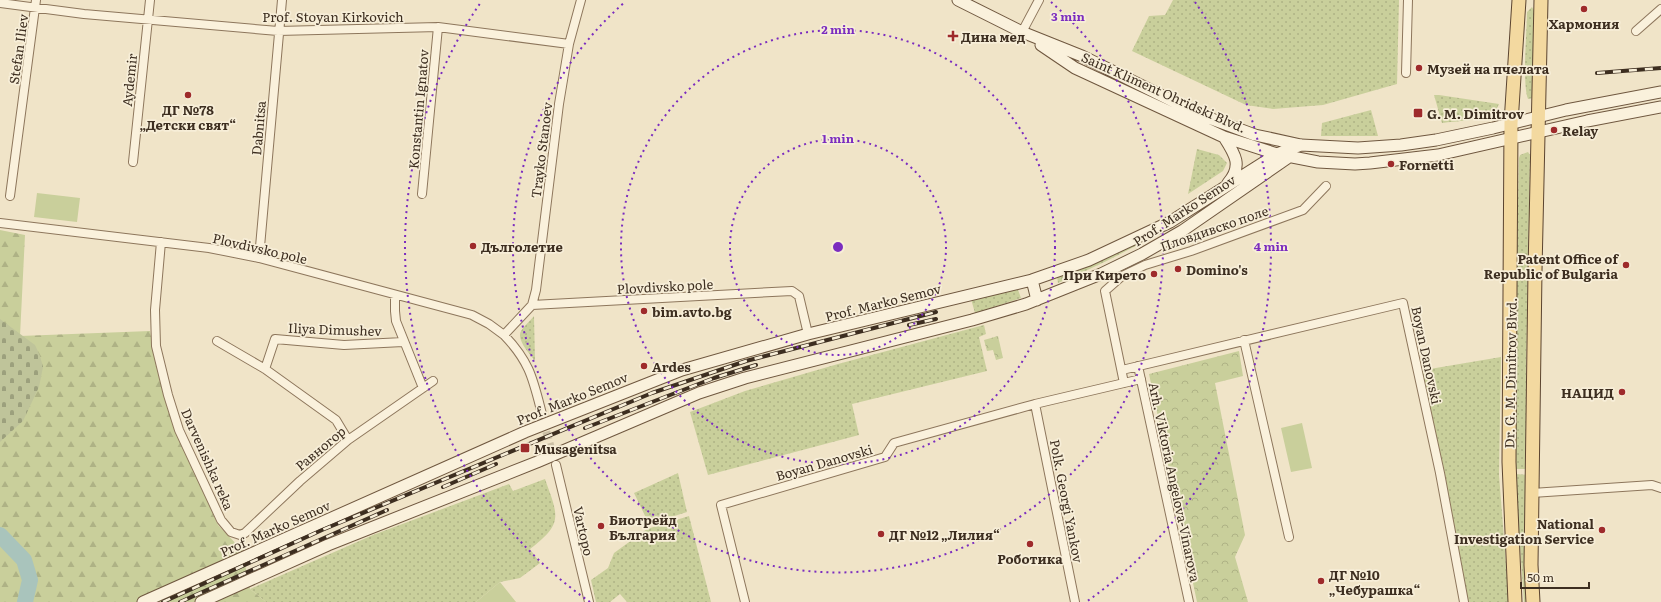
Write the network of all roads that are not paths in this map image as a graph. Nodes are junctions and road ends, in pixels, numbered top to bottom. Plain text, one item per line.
1 (150, 0) edge
2 (282, 0) edge
3 (581, 0) edge
4 (958, 0) edge
5 (1040, 0) edge
6 (1408, 0) edge
7 (1519, 0) edge
8 (1541, 0) edge
9 (0, 3) edge
10 (36, 4) edge
11 (1661, 9) edge
12 (148, 19) junction
13 (438, 27) junction
14 (278, 31) junction
15 (1636, 31) dead end
16 (1022, 32) junction
17 (570, 44) junction
18 (1406, 73) dead end
19 (1661, 92) edge
20 (1661, 107) edge
21 (1539, 116) junction
22 (1512, 123) junction
23 (1538, 132) junction
24 (1224, 137) junction
25 (1512, 139) junction
26 (1292, 148) junction
27 (1277, 154) junction
28 (133, 162) dead end
29 (1326, 186) dead end
30 (1225, 187) junction
31 (422, 194) dead end
32 (10, 196) dead end
33 (0, 223) edge
34 (161, 242) junction
35 (259, 258) junction
36 (1032, 280) junction
37 (396, 295) junction
38 (1037, 300) junction
39 (532, 304) junction
40 (808, 334) junction
41 (504, 335) junction
42 (1244, 340) junction
43 (217, 341) dead end
44 (403, 342) junction
45 (1138, 366) junction
46 (265, 369) junction
47 (1122, 370) junction
48 (1141, 379) junction
49 (433, 381) dead end
50 (1124, 383) junction
51 (423, 388) junction
52 (1035, 404) junction
53 (542, 414) tunnel mouth
54 (348, 440) junction
55 (556, 465) tunnel mouth
56 (1661, 488) edge
57 (1532, 493) junction
58 (240, 535) joint
59 (1289, 537) dead end
60 (144, 602) edge
61 (201, 602) edge
62 (589, 602) edge
63 (745, 602) edge
64 (1075, 602) edge
65 (1189, 602) edge
66 (1464, 602) edge
67 (1515, 602) edge
68 (1532, 602) edge

1 - 12 street, Aydemir
2 - 14 street, Dabnitsa
3 - 17 street, Trayko Stanoev
4 - 16 main road, Saint Kliment Ohridski Blvd.
5 - 16 street
6 - 18 street
7 - 22 main road, Dr. G. M. Dimitrov Blvd.
8 - 21 main road, Dr. G. M. Dimitrov Blvd.
9 - 10 street, Prof. Stoyan Kirkovich
10 - 12 street, Prof. Stoyan Kirkovich
10 - 32 street, Stefan Iliev
11 - 15 street
12 - 14 street, Prof. Stoyan Kirkovich
12 - 28 street, Aydemir
13 - 14 street, Prof. Stoyan Kirkovich
13 - 17 street, Prof. Stoyan Kirkovich
13 - 31 street, Konstantin Ignatov
14 - 35 street, Dabnitsa
16 - 24 main road, Saint Kliment Ohridski Blvd.
16 - 26 main road, Saint Kliment Ohridski Blvd.
17 - 39 street, Trayko Stanoev
19 - 21 main road, Saint Kliment Ohridski Blvd.
20 - 23 main road, Saint Kliment Ohridski Blvd.
21 - 22 main road, Saint Kliment Ohridski Blvd.
21 - 23 main road, Dr. G. M. Dimitrov Blvd.
22 - 25 main road, Dr. G. M. Dimitrov Blvd.
22 - 26 main road, Saint Kliment Ohridski Blvd.
23 - 25 main road, Saint Kliment Ohridski Blvd.
23 - 57 main road, Dr. G. M. Dimitrov Blvd.
24 - 27 main road, Saint Kliment Ohridski Blvd.
24 - 30 main road
25 - 26 main road, Saint Kliment Ohridski Blvd.
25 - 67 main road, Dr. G. M. Dimitrov Blvd.
26 - 27 main road, Saint Kliment Ohridski Blvd.
26 - 38 main road, Prof. Marko Semov
27 - 30 main road, Prof. Marko Semov
29 - 47 street, Пловдивско поле
30 - 36 main road, Prof. Marko Semov
33 - 34 street, Plovdivsko pole
34 - 35 street, Plovdivsko pole
34 - 58 street, Darvenishka reka
35 - 37 street, Plovdivsko pole
36 - 38 main road
36 - 40 main road, Prof. Marko Semov
37 - 41 street, Plovdivsko pole
37 - 44 street
38 - 61 main road, Prof. Marko Semov
39 - 40 street, Plovdivsko pole
39 - 41 street
40 - 60 main road, Prof. Marko Semov
41 - 53 street, Plovdivsko pole
42 - 45 street, Boyan Danovski
42 - 59 street
42 - 66 street, Boyan Danovski
43 - 46 street
44 - 46 street, Iliya Dimushev
44 - 51 street
45 - 47 street, Boyan Danovski
45 - 48 street, Arh. Viktoria Angelova-Vinarova
46 - 54 street
47 - 50 street, Пловдивско поле
48 - 50 street, Boyan Danovski
48 - 65 street, Arh. Viktoria Angelova-Vinarova
49 - 51 street, Равногор
50 - 52 street, Boyan Danovski
51 - 54 street, Равногор
52 - 63 street, Boyan Danovski
52 - 64 street, Polk. Georgi Yankov
54 - 58 street, Равногор
55 - 62 street, Vartopo
56 - 57 street
57 - 68 main road, Dr. G. M. Dimitrov Blvd.

